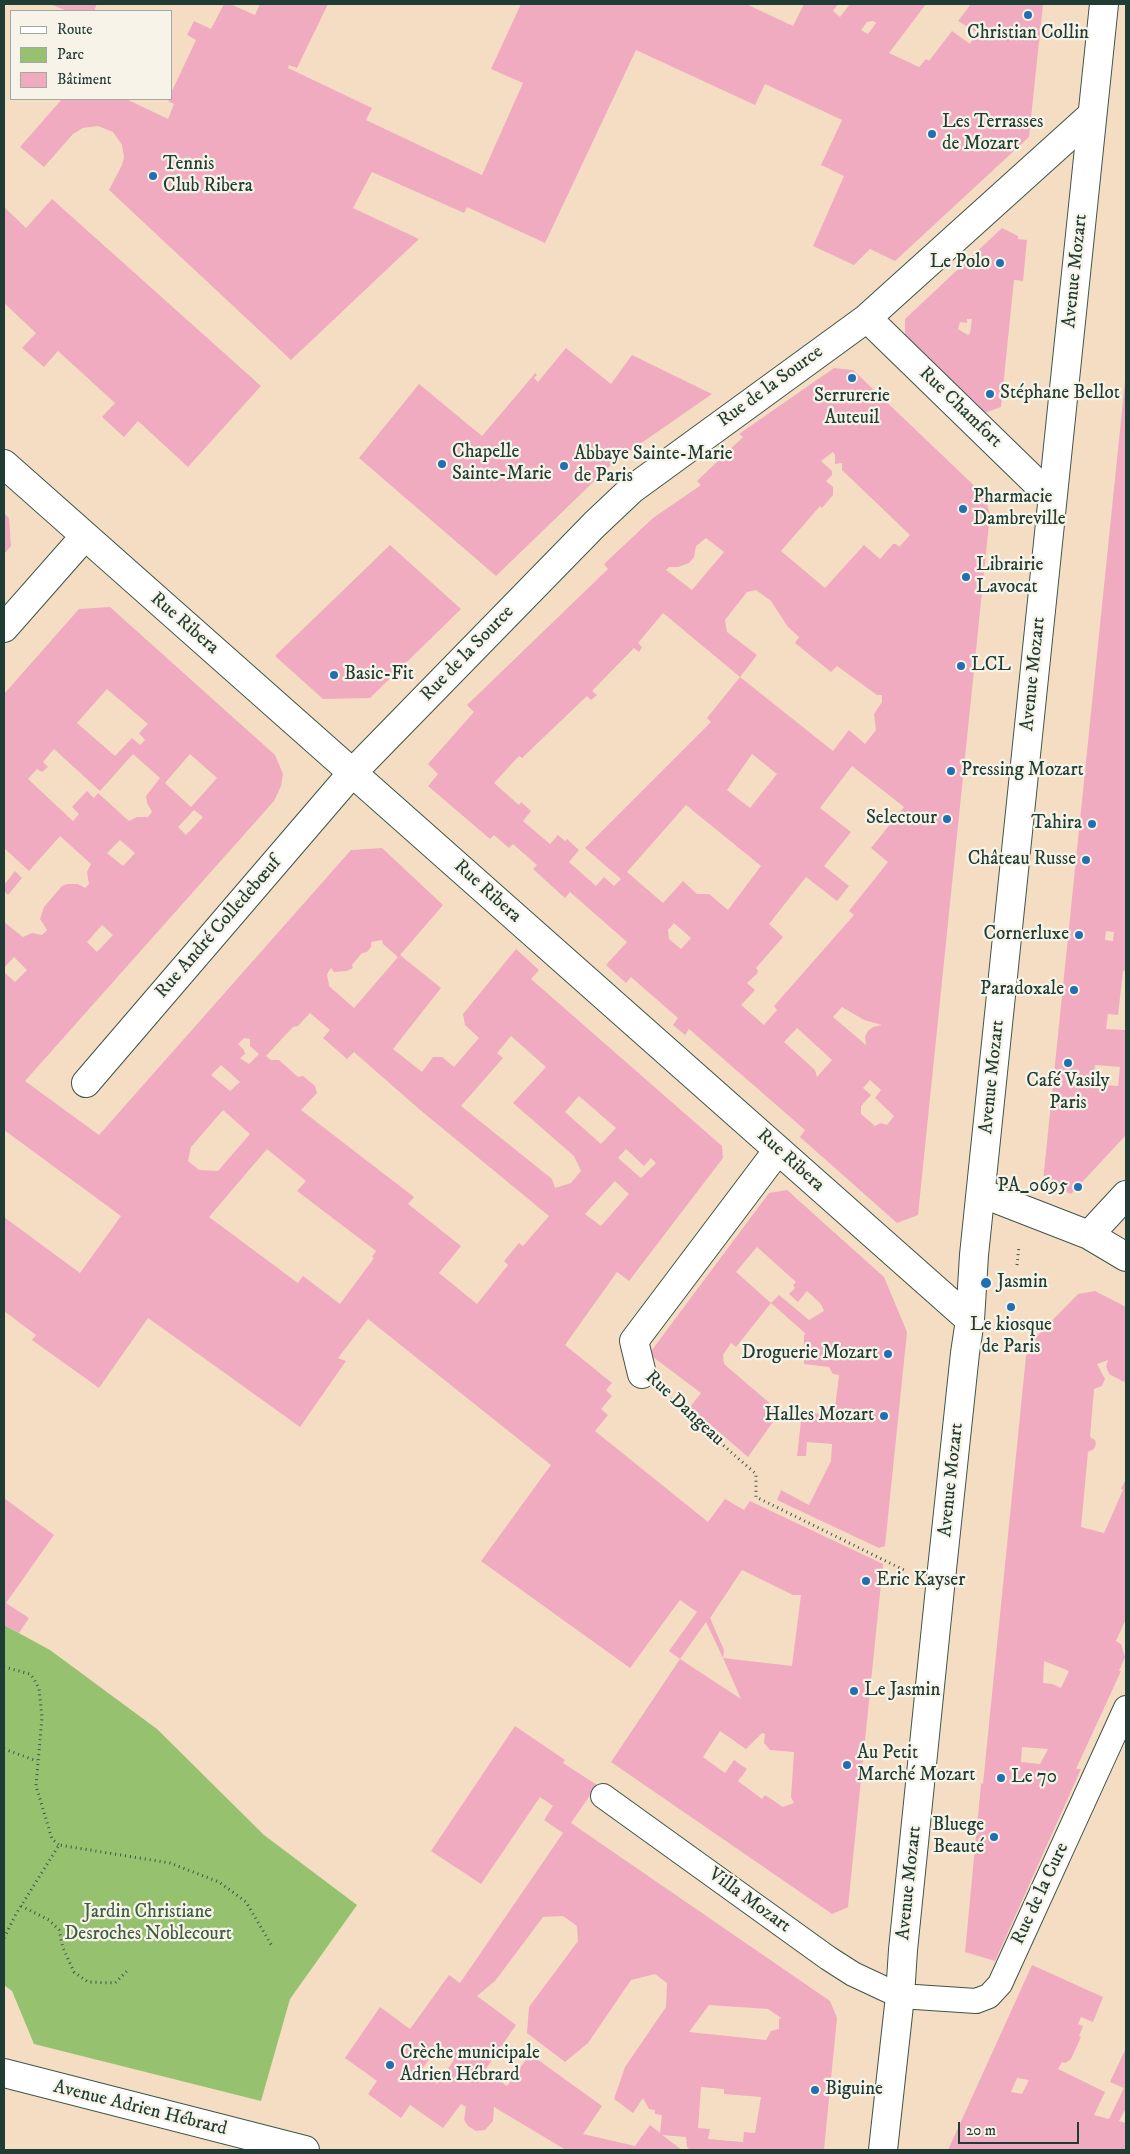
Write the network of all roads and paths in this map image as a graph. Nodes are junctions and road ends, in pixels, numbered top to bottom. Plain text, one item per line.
1 (1104, 4) edge
2 (1092, 115) junction
3 (867, 318) junction
4 (4, 464) edge
5 (1052, 498) junction
6 (85, 536) junction
7 (4, 628) edge
8 (352, 773) junction
9 (86, 1083) dead end
10 (778, 1150) junction
11 (981, 1193) junction
12 (1126, 1195) edge
13 (1089, 1235) junction
14 (1020, 1242) dead end
15 (1126, 1257) edge
16 (1017, 1265) dead end
17 (970, 1320) junction
18 (642, 1374) joint
19 (940, 1588) junction
20 (4, 1667) edge
21 (1126, 1708) edge
22 (4, 1749) edge
23 (37, 1760) junction
24 (603, 1796) dead end
25 (59, 1845) junction
26 (21, 1906) junction
27 (5, 1933) edge
28 (4, 1938) edge
29 (272, 1946) dead end
30 (126, 1971) dead end
31 (900, 1996) junction
32 (4, 2073) edge
33 (305, 2150) edge
34 (883, 2150) edge

1 - 2 street, Avenue Mozart
2 - 3 street, Rue de la Source
2 - 5 street, Avenue Mozart
3 - 5 street, Rue Chamfort
3 - 8 street, Rue de la Source
4 - 6 street, Rue Ribera
5 - 11 street, Avenue Mozart
6 - 7 street
6 - 8 street, Rue Ribera
8 - 9 street, Rue André Colledebœuf
8 - 10 street, Rue Ribera
10 - 17 street, Rue Ribera
10 - 18 street, Rue Dangeau
11 - 13 street
11 - 17 street, Avenue Mozart
12 - 13 street
13 - 15 street
14 - 16 path
17 - 19 street, Avenue Mozart
18 - 19 path, Rue Dangeau
19 - 31 street, Avenue Mozart
20 - 23 path
21 - 31 lane, Rue de la Cure
22 - 23 path
23 - 25 path
24 - 31 lane, Villa Mozart
25 - 26 path
25 - 29 path
26 - 27 path
26 - 30 path
27 - 28 path
31 - 34 street, Avenue Mozart
32 - 33 street, Avenue Adrien Hébrard

